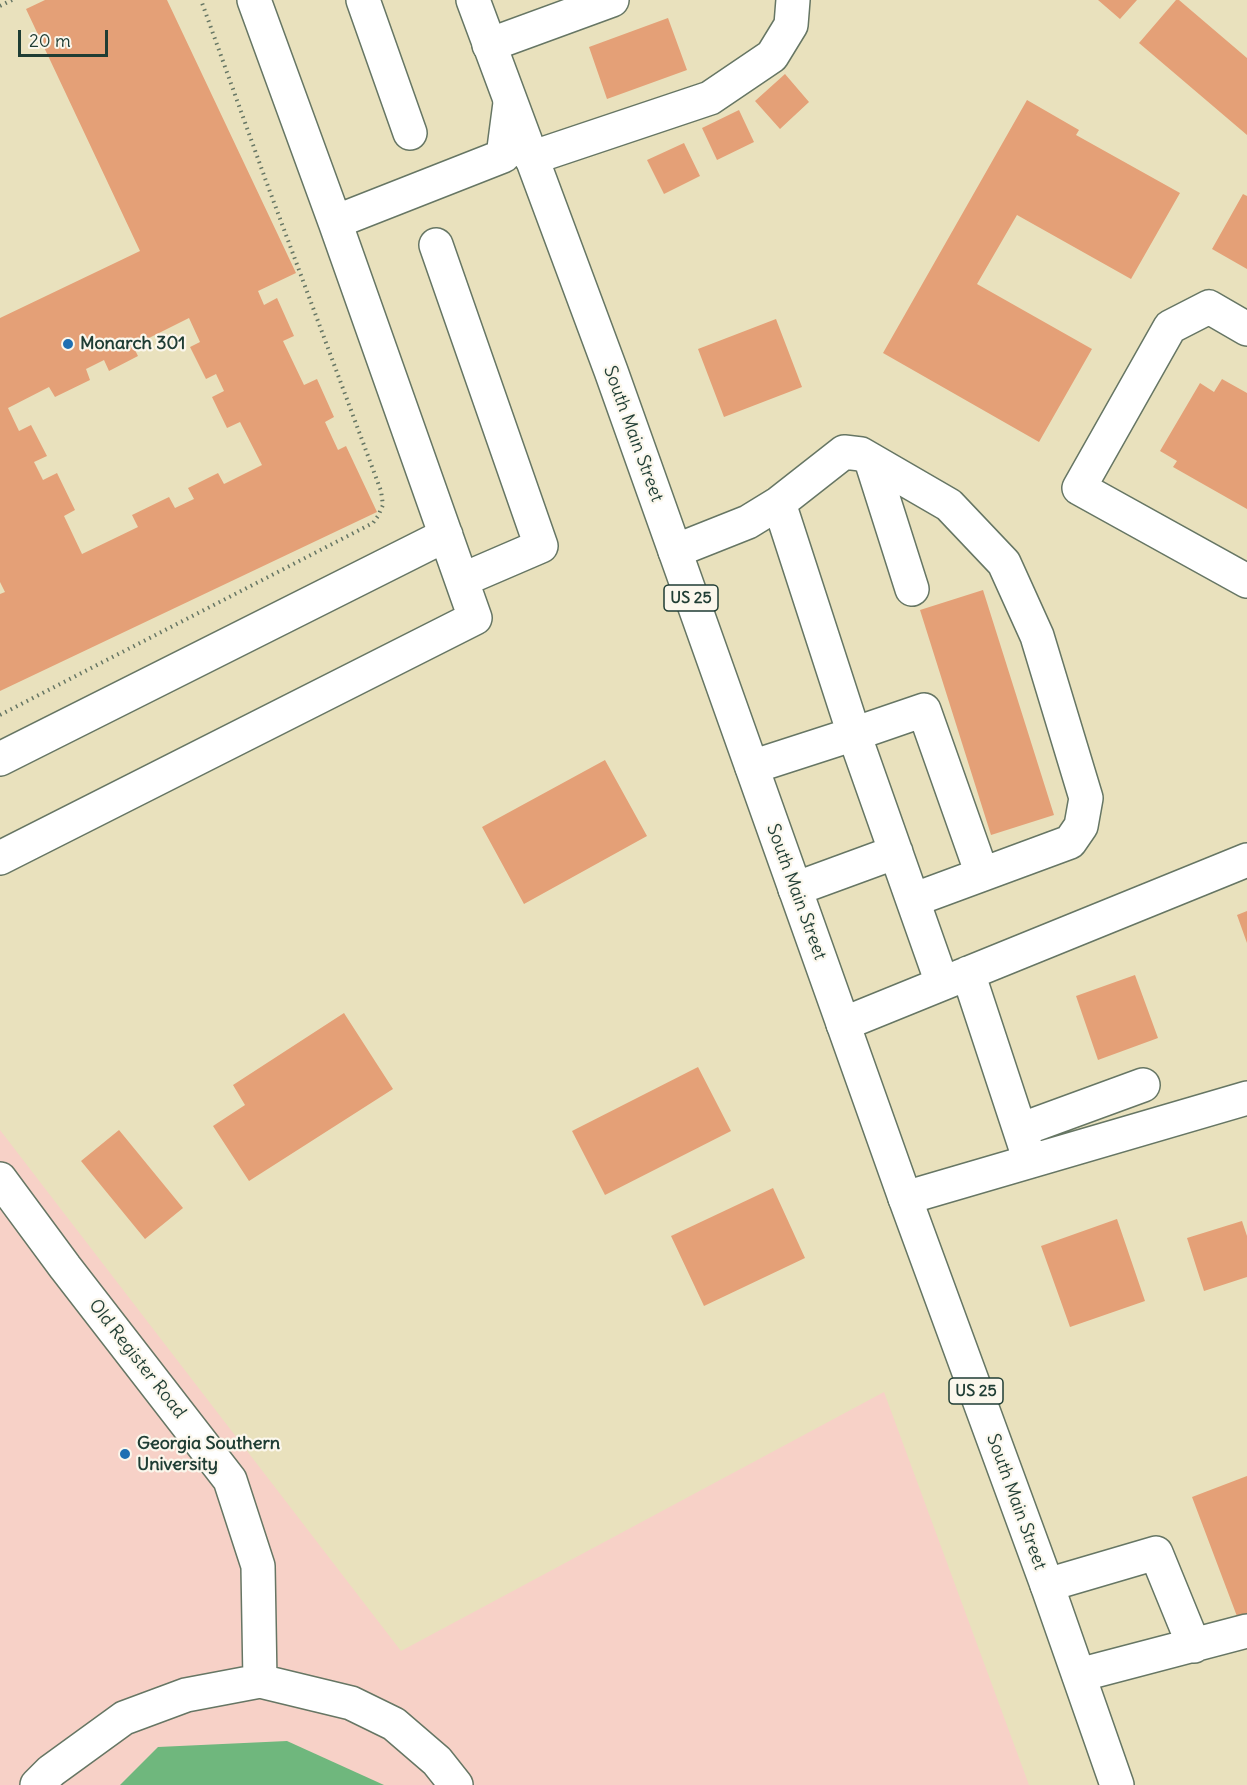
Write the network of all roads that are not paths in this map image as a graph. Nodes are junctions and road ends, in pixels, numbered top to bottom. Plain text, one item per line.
1 (254, 0) edge
2 (363, 0) edge
3 (473, 0) edge
4 (612, 0) edge
5 (793, 0) edge
6 (489, 45) junction
7 (510, 103) junction
8 (410, 133) dead end
9 (531, 158) junction
10 (335, 222) junction
11 (436, 245) dead end
12 (1247, 329) edge
13 (871, 460) junction
14 (779, 503) junction
15 (446, 535) junction
16 (675, 550) junction
17 (462, 579) junction
18 (1247, 581) edge
19 (912, 589) dead end
20 (855, 734) junction
21 (0, 759) edge
22 (752, 767) junction
23 (896, 852) junction
24 (0, 858) edge
25 (1247, 860) edge
26 (982, 874) junction
27 (795, 889) junction
28 (913, 900) junction
29 (955, 978) junction
30 (843, 1024) junction
31 (1143, 1085) dead end
32 (1247, 1098) edge
33 (1020, 1130) junction
34 (1030, 1161) junction
35 (0, 1179) edge
36 (905, 1198) junction
37 (1047, 1585) junction
38 (1247, 1631) edge
39 (1194, 1646) junction
40 (1079, 1675) junction
41 (260, 1681) junction
42 (37, 1785) edge
43 (456, 1785) edge
44 (1117, 1785) edge

1 - 10 main road
2 - 8 main road
3 - 6 main road, South Main Street / US 25
4 - 6 main road
5 - 9 main road
6 - 7 main road, South Main Street / US 25
7 - 9 main road, South Main Street / US 25
7 - 10 main road
9 - 16 main road, South Main Street / US 25
10 - 15 main road
11 - 17 main road
12 - 18 main road
13 - 14 main road
13 - 19 main road
13 - 26 main road
14 - 16 main road
14 - 20 main road
15 - 17 main road
15 - 21 main road
16 - 22 main road, South Main Street / US 25
17 - 24 main road
20 - 22 main road
20 - 23 main road
20 - 26 main road
22 - 27 main road, South Main Street / US 25
23 - 27 main road
23 - 28 main road
25 - 29 main road
26 - 28 main road
27 - 30 main road, South Main Street / US 25
28 - 29 main road
29 - 30 main road
29 - 33 main road
30 - 36 main road, South Main Street / US 25
31 - 33 main road
32 - 34 main road
33 - 34 main road
34 - 36 main road
35 - 41 main road, Old Register Road
36 - 37 main road, South Main Street / US 25
37 - 39 main road
37 - 40 main road, South Main Street / US 25
38 - 39 main road
39 - 40 main road
40 - 44 main road, South Main Street / US 25
41 - 42 main road
41 - 43 main road

